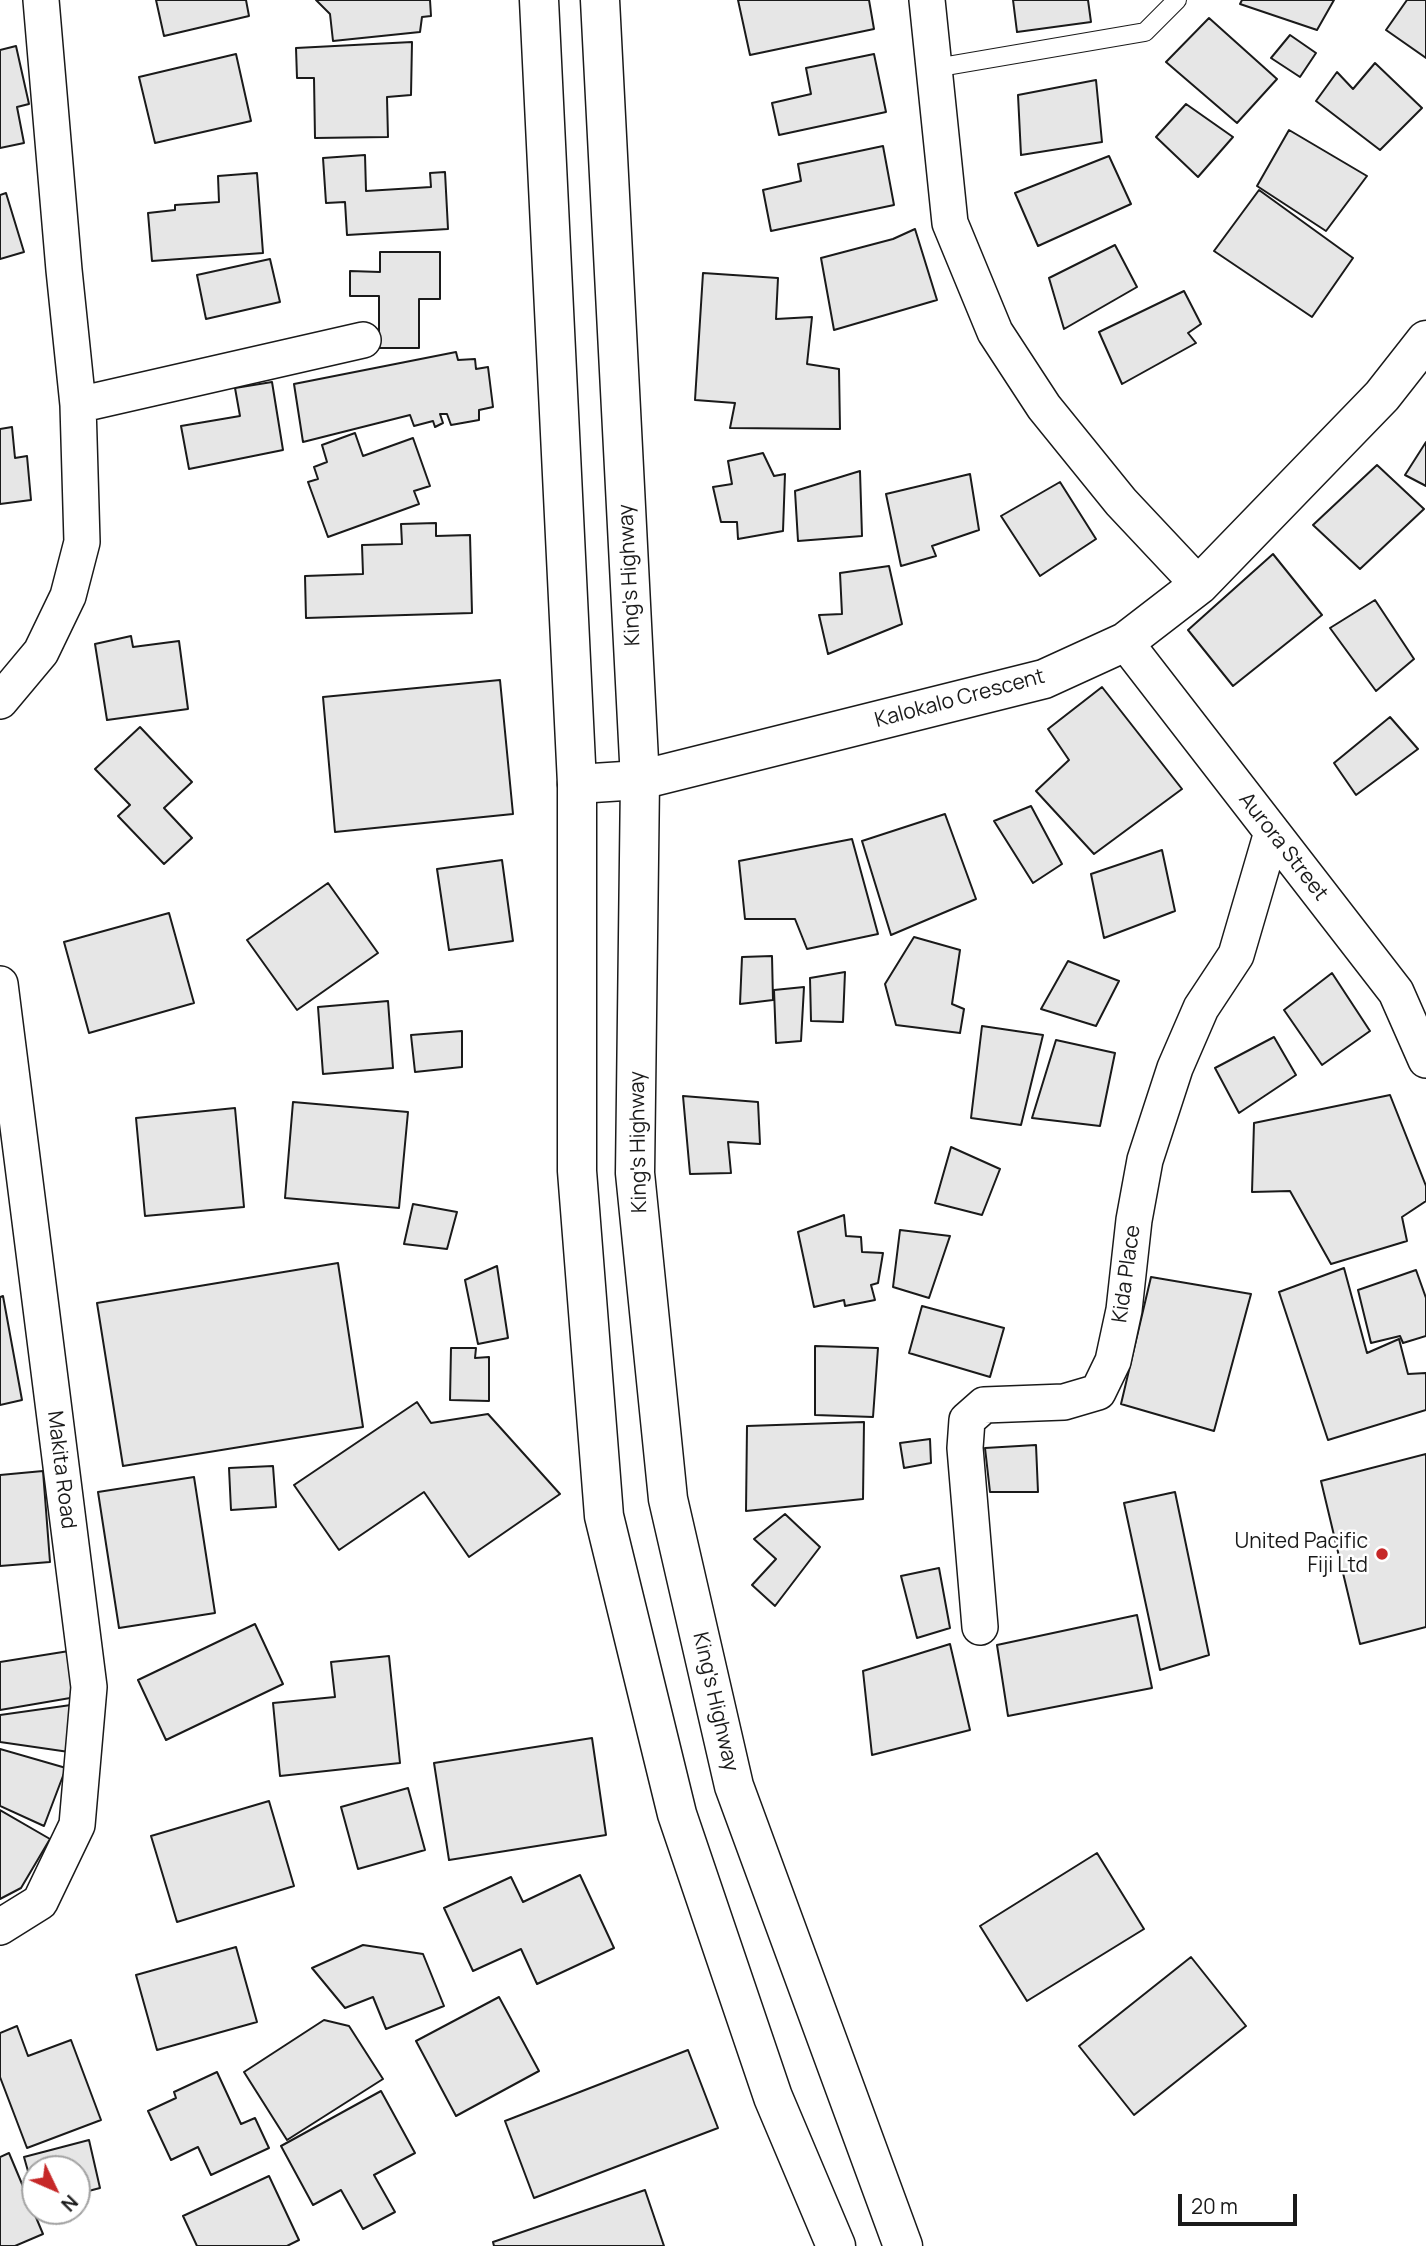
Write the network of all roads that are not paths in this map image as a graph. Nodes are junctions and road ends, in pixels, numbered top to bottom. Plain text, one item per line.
1 (41, 0) edge
2 (538, 0) edge
3 (600, 0) edge
4 (927, 0) edge
5 (1177, 0) edge
6 (935, 68) junction
7 (363, 340) dead end
8 (1426, 340) edge
9 (78, 405) junction
10 (1199, 585) junction
11 (1125, 642) junction
12 (0, 701) edge
13 (640, 780) junction
14 (577, 784) junction
15 (1272, 832) junction
16 (0, 984) edge
17 (1426, 1060) edge
18 (980, 1628) dead end
19 (0, 1927) edge
20 (836, 2246) edge
21 (903, 2246) edge

1 - 9 street
2 - 14 main road
3 - 13 main road, King's Highway
4 - 6 street
5 - 6 lane
6 - 10 street
7 - 9 street
8 - 10 main road, Kalokalo Crescent
9 - 12 street
10 - 11 main road, Kalokalo Crescent
11 - 13 main road, Kalokalo Crescent
11 - 15 street, Aurora Street
13 - 14 main road, Kalokalo Crescent
13 - 21 main road, King's Highway
14 - 20 main road
15 - 17 street, Aurora Street
15 - 18 street, Kida Place
16 - 19 street, Makita Road

